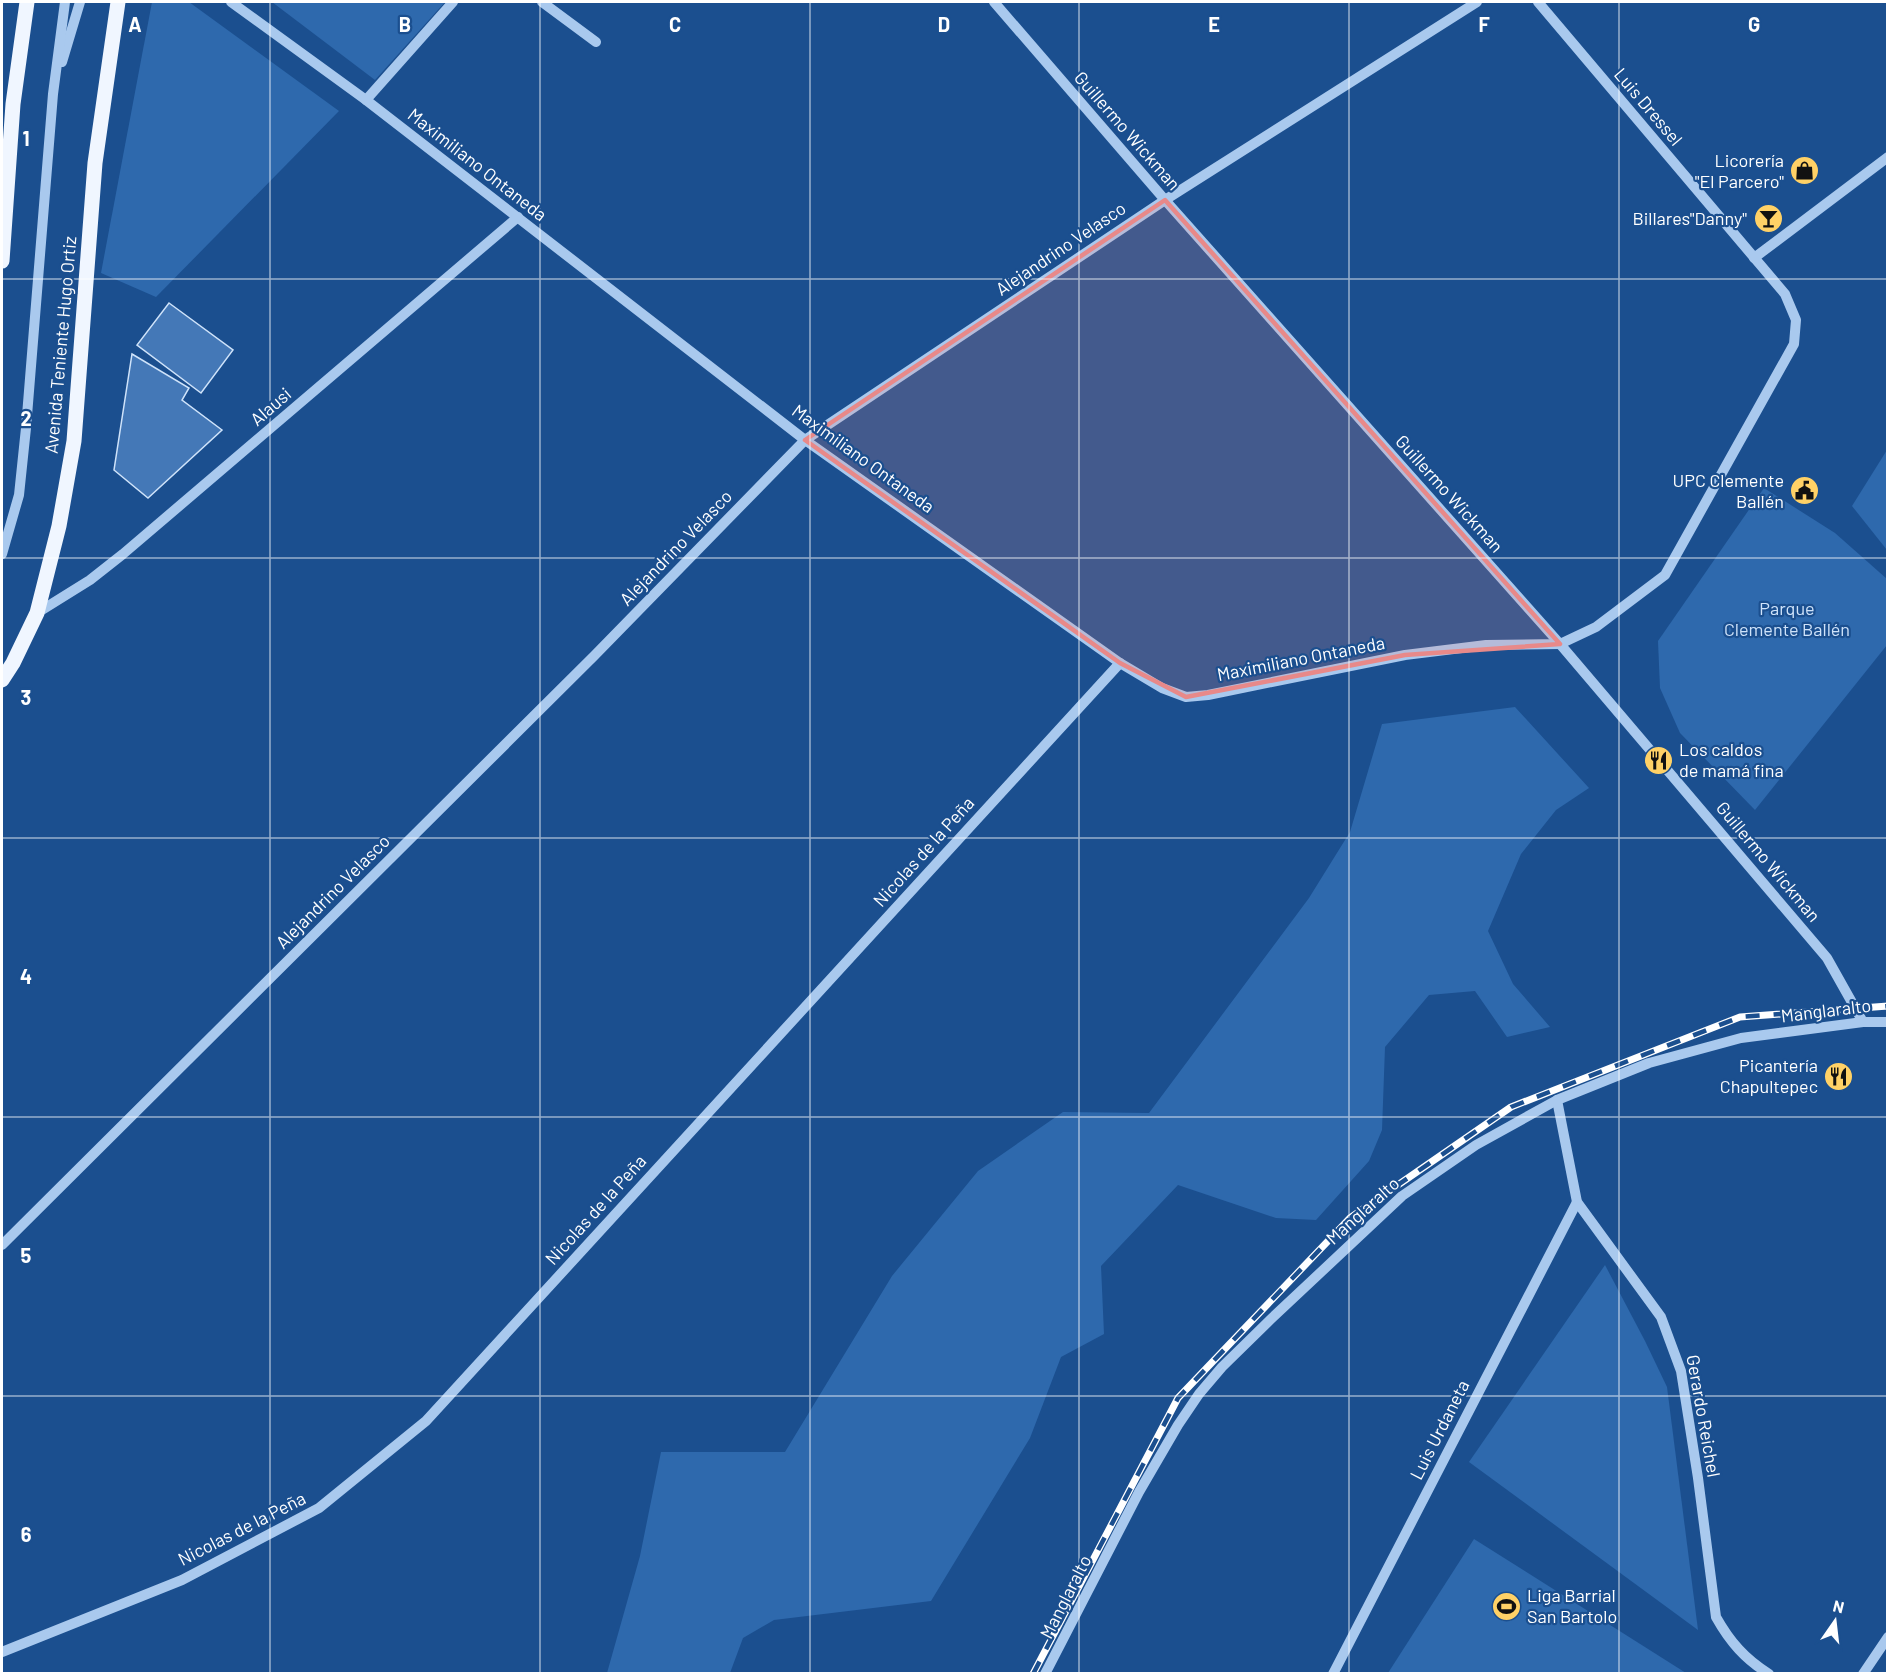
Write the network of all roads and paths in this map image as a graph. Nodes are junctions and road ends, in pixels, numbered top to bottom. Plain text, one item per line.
1 (27, 2) edge
2 (65, 2) edge
3 (80, 2) edge
4 (118, 2) edge
5 (231, 2) edge
6 (453, 2) edge
7 (542, 2) edge
8 (994, 2) edge
9 (1477, 2) edge
10 (1538, 2) edge
11 (596, 42) dead end
12 (53, 93) junction
13 (366, 100) junction
14 (7, 103) edge
15 (1887, 156) edge
16 (1165, 200) junction
17 (518, 217) junction
18 (1754, 258) junction
19 (2, 261) edge
20 (805, 440) junction
21 (2, 554) edge
22 (37, 612) junction
23 (1560, 644) junction
24 (1120, 663) junction
25 (2, 680) edge
26 (1863, 1022) junction
27 (1887, 1022) edge
28 (1557, 1100) junction
29 (1577, 1202) junction
30 (2, 1245) edge
31 (1887, 1637) edge
32 (2, 1652) edge
33 (1045, 1674) edge
34 (1333, 1674) edge
35 (1769, 1674) edge
36 (1863, 1674) edge

1 - 14 main road
2 - 12 street
3 - 12 street
4 - 22 main road, Avenida Teniente Hugo Ortiz
5 - 13 street, Maximiliano Ontaneda
6 - 13 street
7 - 11 street
8 - 16 street, Guillermo Wickman
9 - 16 street, Alejandrino Velasco
10 - 18 street, Luis Dressel
12 - 21 street
13 - 17 street, Maximiliano Ontaneda
14 - 19 main road
15 - 18 street
16 - 20 street, Alejandrino Velasco
16 - 23 street, Guillermo Wickman
17 - 20 street, Maximiliano Ontaneda
17 - 22 street, Alausi
18 - 23 street, Luis Dressel
20 - 24 street, Maximiliano Ontaneda
20 - 30 street, Alejandrino Velasco
22 - 25 main road, Avenida Teniente Hugo Ortiz
23 - 24 street, Maximiliano Ontaneda
23 - 26 street, Guillermo Wickman
24 - 32 street, Nicolas de la Peña
26 - 27 street, Manglaralto
26 - 28 street, Manglaralto
28 - 29 street, Gerardo Reichel
28 - 33 street, Manglaralto
29 - 34 street, Luis Urdaneta
29 - 35 street, Gerardo Reichel
31 - 36 street

